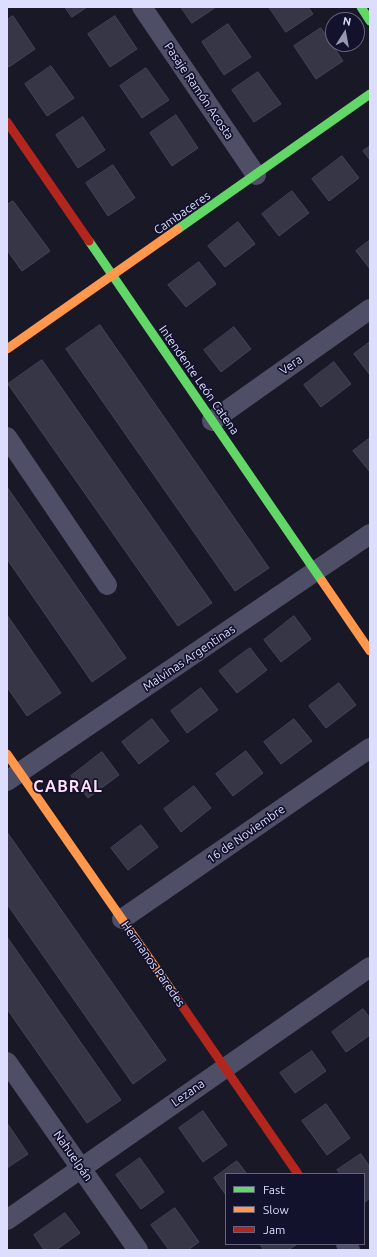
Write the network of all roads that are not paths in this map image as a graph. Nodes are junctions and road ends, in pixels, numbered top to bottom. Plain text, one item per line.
1 (142, 7) edge
2 (361, 7) edge
3 (370, 21) edge
4 (370, 94) edge
5 (7, 122) edge
6 (256, 175) junction
7 (113, 276) junction
8 (370, 309) edge
9 (7, 349) edge
10 (212, 421) junction
11 (7, 437) edge
12 (370, 534) edge
13 (316, 572) junction
14 (107, 585) dead end
15 (370, 652) edge
16 (370, 748) edge
17 (7, 754) edge
18 (13, 777) edge
19 (122, 919) junction
20 (370, 967) edge
21 (7, 1062) edge
22 (225, 1068) junction
23 (81, 1168) junction
24 (297, 1173) edge
25 (7, 1220) edge
26 (138, 1250) edge

1 - 6 street, Pasaje Ramón Acosta
2 - 3 street
4 - 6 street, Cambaceres
5 - 7 street, Intendente León Catena
6 - 7 street, Cambaceres
7 - 9 street, Cambaceres
7 - 10 street, Intendente León Catena
8 - 10 street, Vera
10 - 13 street, Intendente León Catena
11 - 14 street
12 - 13 street, Malvinas Argentinas
13 - 15 street, Intendente León Catena
13 - 18 street, Malvinas Argentinas
16 - 19 street, 16 de Noviembre
17 - 18 street, Hermanos Paredes
18 - 19 street, Hermanos Paredes
19 - 22 street, Hermanos Paredes
20 - 22 street, Lezana
21 - 23 street, Nahuelpán
22 - 23 street, Lezana
22 - 24 street, Hermanos Paredes
23 - 25 street, Lezana
23 - 26 street, Nahuelpán

